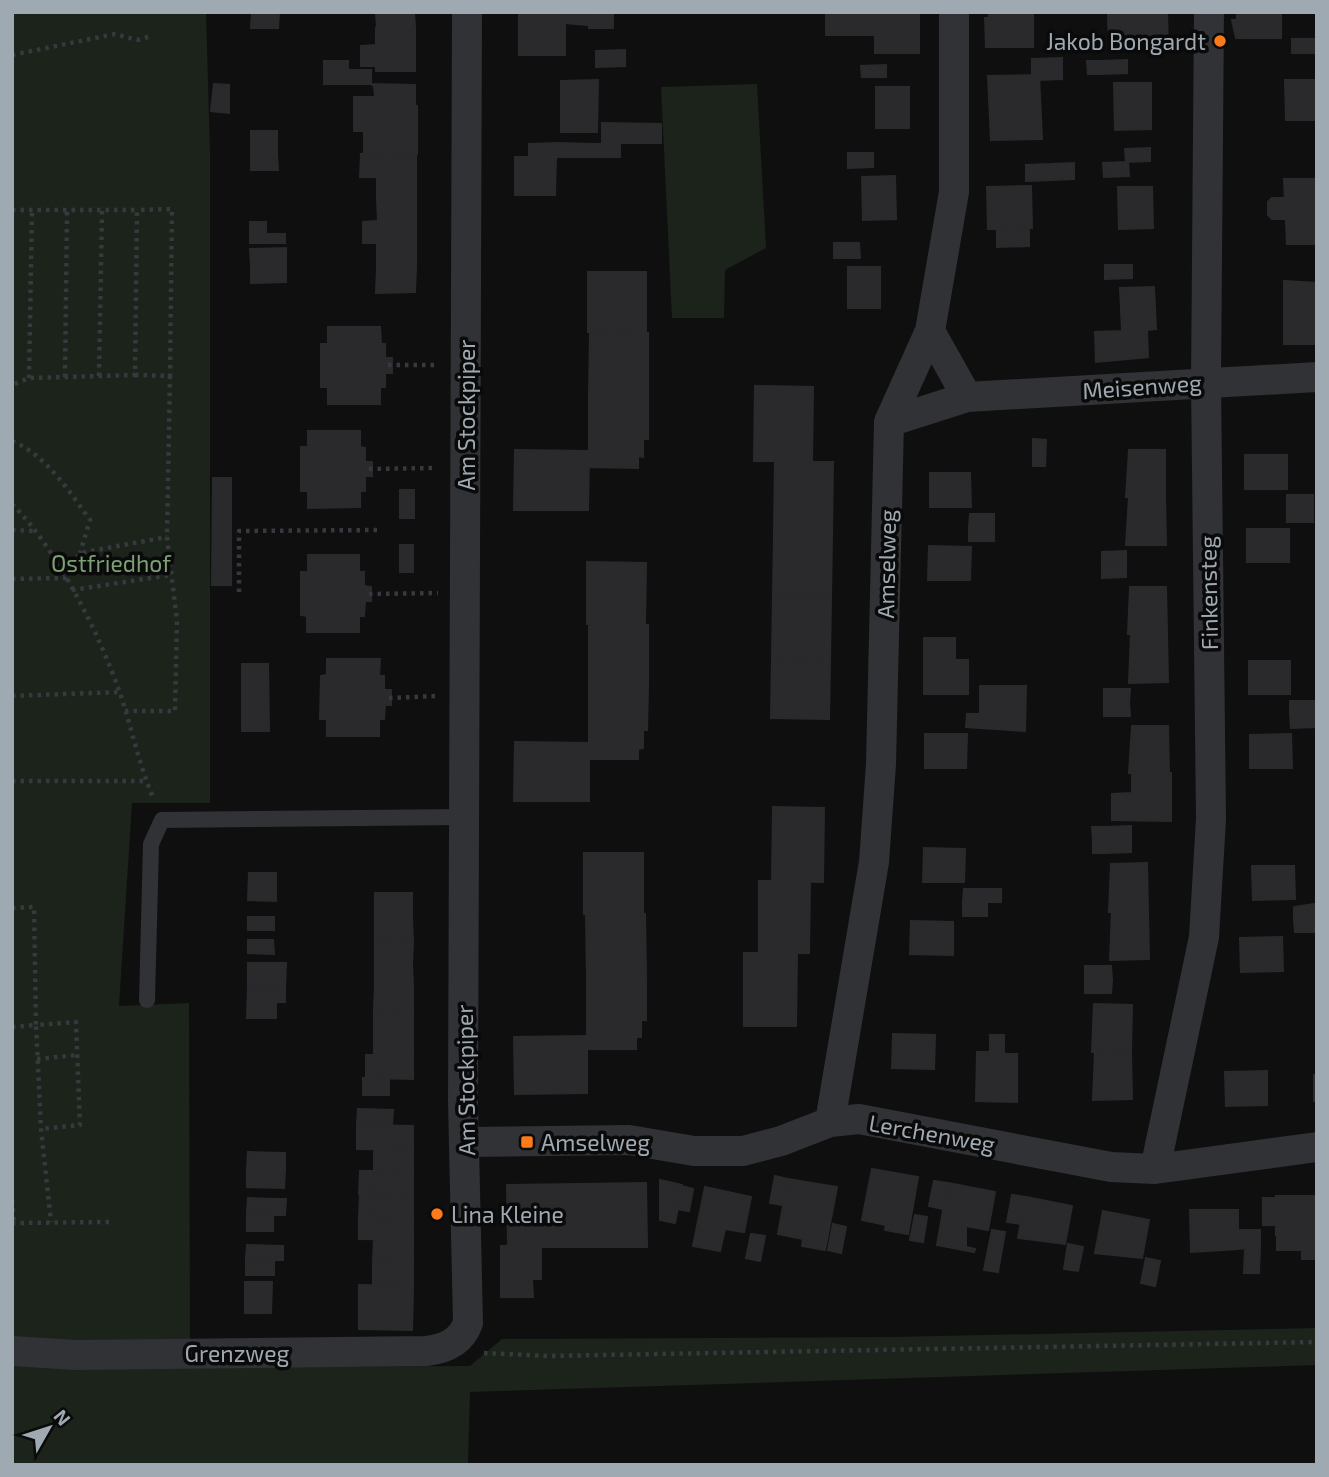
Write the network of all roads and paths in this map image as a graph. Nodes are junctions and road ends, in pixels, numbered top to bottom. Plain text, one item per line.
1 (467, 12) edge
2 (954, 12) edge
3 (1209, 12) edge
4 (152, 36) dead end
5 (12, 55) edge
6 (12, 209) edge
7 (32, 210) junction
8 (67, 210) junction
9 (102, 210) junction
10 (137, 211) junction
11 (930, 331) junction
12 (467, 364) junction
13 (388, 365) dead end
14 (99, 376) junction
15 (135, 376) junction
16 (170, 376) junction
17 (65, 377) junction
18 (1317, 377) edge
19 (29, 378) junction
20 (1206, 382) junction
21 (12, 385) edge
22 (967, 397) junction
23 (889, 422) junction
24 (12, 440) edge
25 (466, 468) junction
26 (369, 469) dead end
27 (12, 504) edge
28 (12, 530) edge
29 (379, 530) dead end
30 (34, 531) junction
31 (167, 537) junction
32 (80, 553) junction
33 (171, 575) junction
34 (65, 578) junction
35 (12, 579) edge
36 (72, 590) junction
37 (239, 592) dead end
38 (466, 593) junction
39 (369, 594) dead end
40 (120, 692) junction
41 (465, 695) junction
42 (12, 696) edge
43 (389, 698) dead end
44 (125, 711) junction
45 (12, 781) edge
46 (146, 782) junction
47 (464, 817) junction
48 (162, 820) junction
49 (12, 908) edge
50 (147, 1000) dead end
51 (36, 1025) junction
52 (12, 1027) edge
53 (77, 1055) junction
54 (37, 1059) junction
55 (830, 1122) junction
56 (41, 1129) junction
57 (466, 1142) junction
58 (1317, 1147) edge
59 (1155, 1169) junction
60 (12, 1200) edge
61 (51, 1222) junction
62 (110, 1222) dead end
63 (13, 1223) edge
64 (458, 1339) junction
65 (1317, 1342) edge
66 (12, 1351) edge

1 - 12 street, Am Stockpiper
2 - 11 street, Amselweg
3 - 20 street, Finkensteg
4 - 5 path
6 - 7 path
7 - 8 path
7 - 19 path
8 - 9 path
8 - 17 path
9 - 10 path
9 - 14 path
10 - 15 path
10 - 16 path
11 - 22 street
11 - 23 street, Amselweg
12 - 13 path
12 - 25 street, Am Stockpiper
14 - 15 path
14 - 17 path
15 - 16 path
16 - 31 path
17 - 19 path
18 - 20 street, Meisenweg
19 - 21 path
20 - 22 street, Meisenweg
20 - 59 street, Finkensteg
22 - 23 street, Meisenweg
23 - 55 street, Amselweg
24 - 32 path
25 - 26 path
25 - 38 street, Am Stockpiper
27 - 30 path
28 - 30 path
29 - 37 path
30 - 34 path
31 - 32 path
31 - 33 path
32 - 34 path
33 - 36 path
33 - 44 path
34 - 35 path
34 - 36 path
36 - 40 path
38 - 39 path
38 - 41 street, Am Stockpiper
40 - 42 path
40 - 44 path
41 - 43 path
41 - 47 street, Am Stockpiper
44 - 46 path
45 - 46 path
46 - 48 path
47 - 48 lane
47 - 57 street, Am Stockpiper
48 - 50 lane
49 - 51 path
51 - 52 path
51 - 53 path
51 - 54 path
53 - 54 path
53 - 56 path
54 - 56 path
55 - 57 street, Lerchenweg
55 - 59 street, Lerchenweg
56 - 61 path
57 - 64 street, Am Stockpiper
58 - 59 street, Lerchenweg
60 - 63 path
61 - 62 path
61 - 63 path
64 - 65 path
64 - 66 street, Grenzweg

